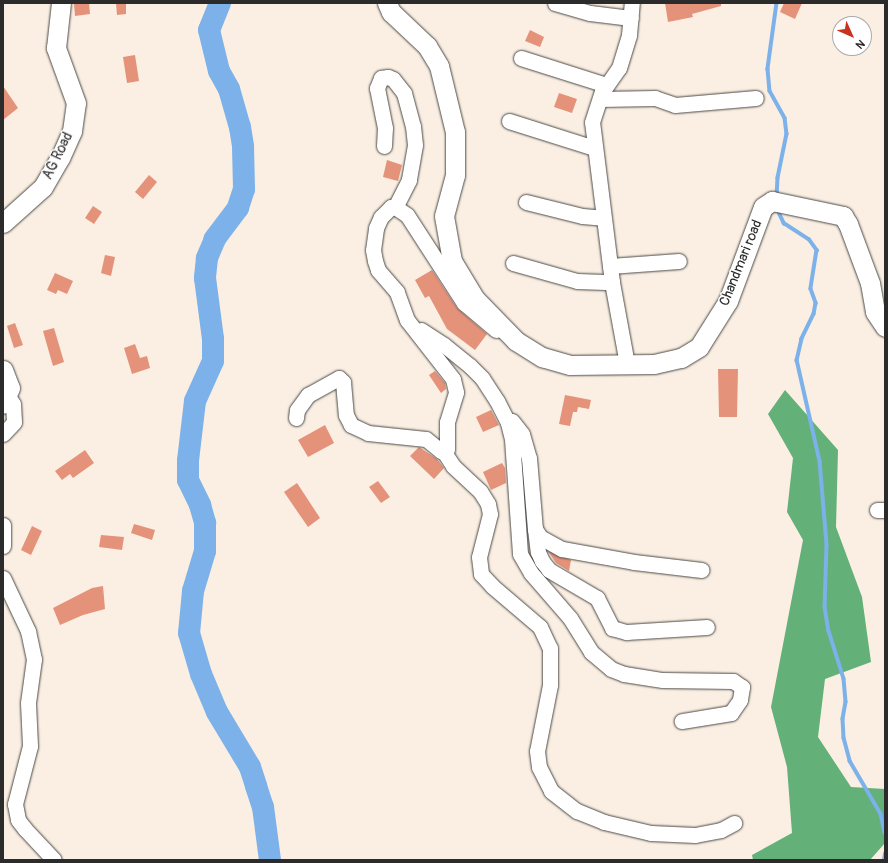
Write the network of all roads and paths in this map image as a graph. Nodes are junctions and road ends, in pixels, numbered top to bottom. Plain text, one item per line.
1 (61, 3) edge
2 (387, 3) edge
3 (555, 3) edge
4 (632, 3) edge
5 (631, 18) junction
6 (520, 58) dead end
7 (603, 92) junction
8 (756, 98) dead end
9 (509, 121) dead end
10 (384, 146) dead end
11 (594, 148) junction
12 (526, 202) dead end
13 (395, 207) junction
14 (603, 218) junction
15 (3, 223) edge
16 (679, 261) dead end
17 (513, 263) dead end
18 (610, 266) junction
19 (612, 282) junction
20 (412, 325) junction
21 (885, 327) edge
22 (516, 341) junction
23 (626, 364) junction
24 (3, 370) edge
25 (6, 400) edge
26 (497, 400) junction
27 (296, 418) dead end
28 (3, 434) edge
29 (444, 452) junction
30 (3, 525) edge
31 (534, 529) junction
32 (3, 546) edge
33 (702, 570) dead end
34 (3, 578) edge
35 (707, 626) dead end
36 (682, 721) dead end
37 (734, 823) dead end
38 (54, 860) edge

1 - 15 main road, AG Road
2 - 22 main road, Chandmari road
3 - 5 street
4 - 5 street
5 - 7 street
6 - 7 street
7 - 8 street
7 - 11 street
9 - 11 street
10 - 13 street
11 - 14 street
12 - 14 street
13 - 20 street
13 - 22 street
14 - 18 street
16 - 18 street
17 - 19 street
18 - 19 street
19 - 23 street
20 - 26 street
20 - 29 street
21 - 23 main road, Chandmari road
22 - 23 main road, Chandmari road
24 - 25 main road
25 - 28 street
26 - 31 street
26 - 36 street
27 - 29 street
29 - 37 street
30 - 32 street
31 - 33 street
31 - 35 street
34 - 38 street

